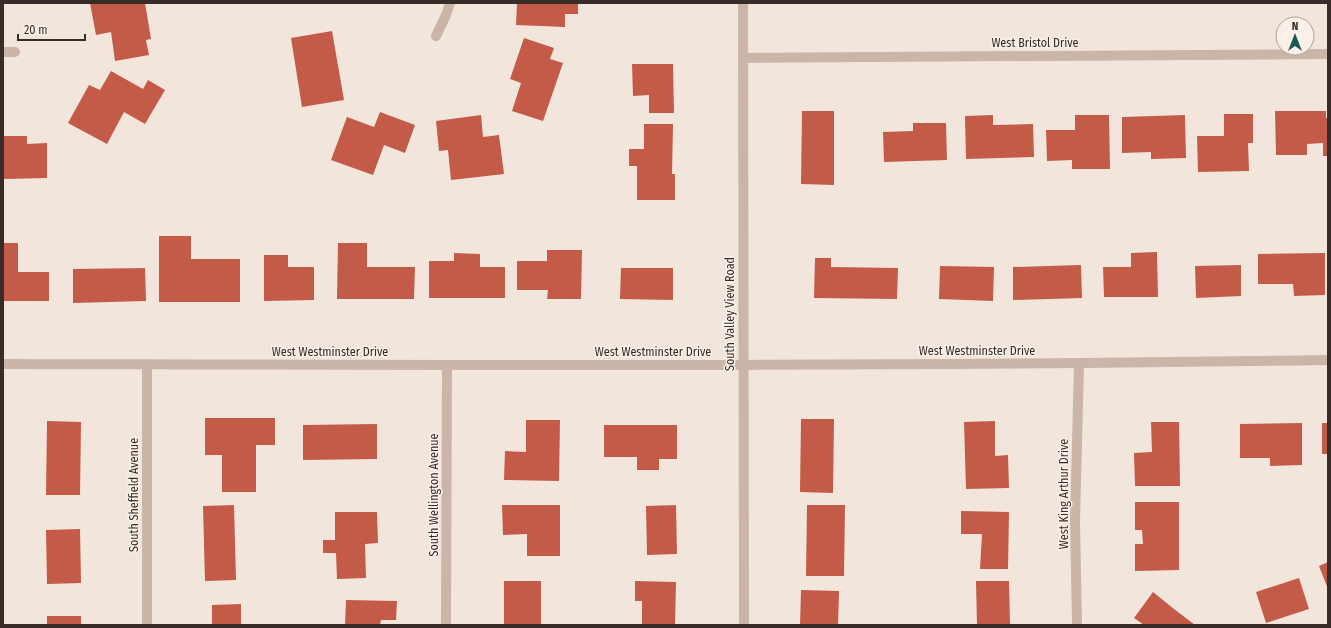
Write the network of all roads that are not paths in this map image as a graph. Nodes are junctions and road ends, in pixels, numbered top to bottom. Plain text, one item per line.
1 (450, 3) edge
2 (742, 3) edge
3 (436, 36) dead end
4 (3, 52) edge
5 (15, 52) dead end
6 (1328, 54) edge
7 (743, 58) junction
8 (1328, 360) edge
9 (3, 364) edge
10 (147, 364) junction
11 (1079, 364) junction
12 (447, 365) junction
13 (743, 365) junction
14 (147, 625) edge
15 (446, 625) edge
16 (744, 625) edge
17 (1078, 625) edge

1 - 3 street
2 - 7 street, South Valley View Road
4 - 5 street
6 - 7 street, West Bristol Drive
7 - 13 street, South Valley View Road
8 - 11 street, West Westminster Drive
9 - 10 street, West Westminster Drive
10 - 12 street, West Westminster Drive
10 - 14 street, South Sheffield Avenue
11 - 13 street, West Westminster Drive
11 - 17 street, West King Arthur Drive
12 - 13 street, West Westminster Drive
12 - 15 street, South Wellington Avenue
13 - 16 street, South Valley View Road

